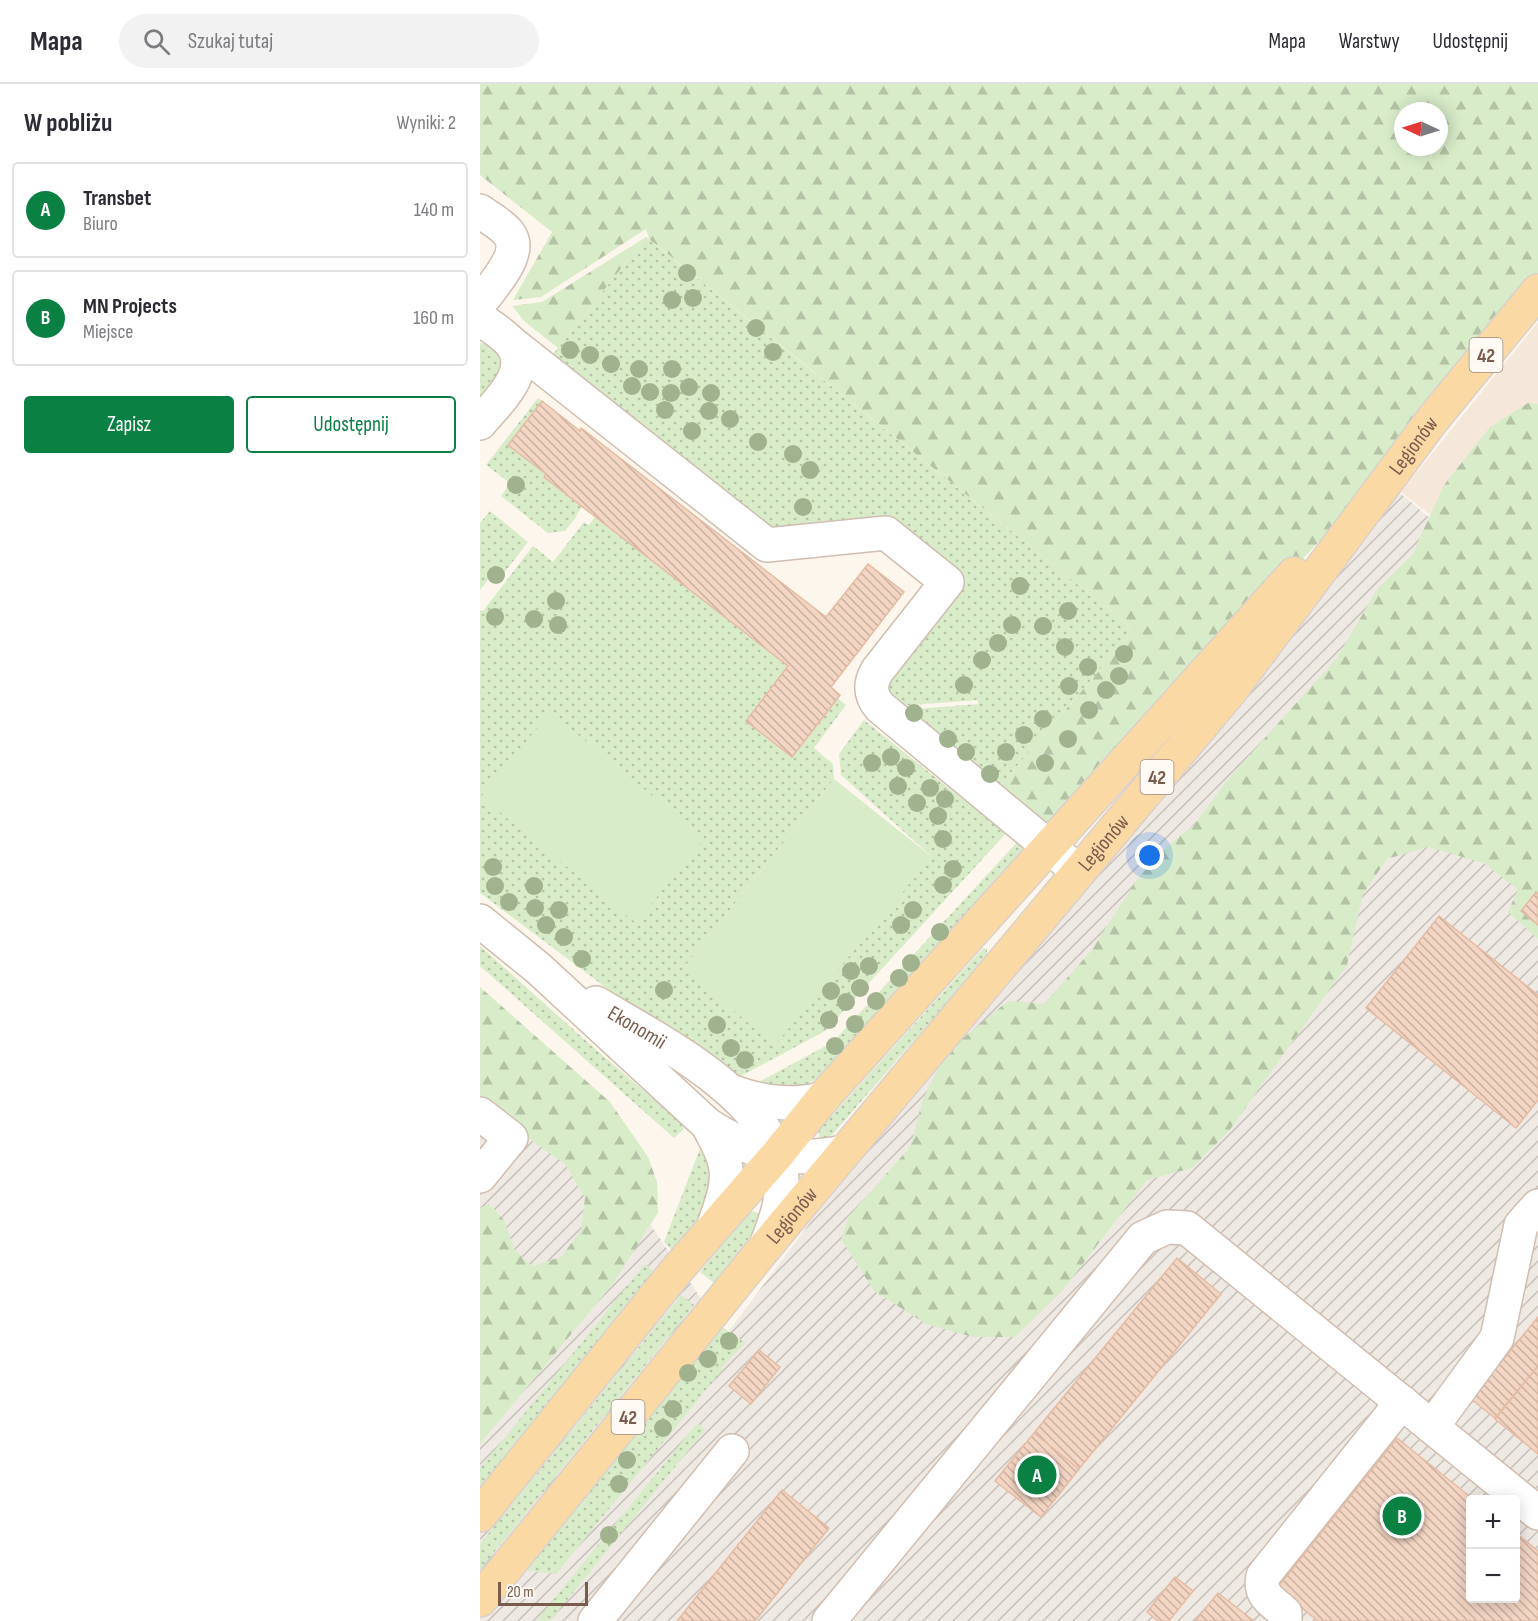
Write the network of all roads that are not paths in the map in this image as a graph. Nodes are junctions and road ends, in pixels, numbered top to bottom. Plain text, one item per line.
1 (480, 211) edge
2 (1538, 291) edge
3 (480, 303) edge
4 (480, 318) edge
5 (510, 342) junction
6 (1433, 419) junction
7 (480, 423) edge
8 (1049, 846) junction
9 (1078, 871) junction
10 (480, 921) edge
11 (538, 968) junction
12 (733, 1092) junction
13 (822, 1099) junction
14 (480, 1114) edge
15 (708, 1125) junction
16 (844, 1152) junction
17 (777, 1155) junction
18 (480, 1176) edge
19 (1538, 1206) edge
20 (714, 1225) junction
21 (766, 1246) junction
22 (1402, 1402) junction
23 (1432, 1427) junction
24 (732, 1451) dead end
25 (1538, 1513) edge
26 (480, 1515) edge
27 (480, 1600) edge
28 (595, 1621) edge
29 (829, 1621) edge
30 (1285, 1621) edge

1 - 3 street
2 - 6 main road, 42
4 - 5 street
5 - 7 street
5 - 8 street
6 - 8 main road, Legionów / 42
6 - 9 main road, Legionów / 42
8 - 9 street
8 - 13 main road, Legionów / 42
9 - 16 main road, Legionów / 42
10 - 11 street, Ekonomii
11 - 12 street, Ekonomii
11 - 15 street, Ekonomii
12 - 13 street, Ekonomii
12 - 17 street, Ekonomii
13 - 17 main road, Legionów / 42
14 - 18 street
15 - 17 street, Ekonomii
15 - 20 street, Ekonomii
16 - 17 street, Ekonomii
16 - 21 main road, Legionów / 42
17 - 20 main road, Legionów / 42
17 - 21 street, Ekonomii
19 - 23 street
20 - 26 main road, Legionów / 42
21 - 27 main road, Legionów / 42
22 - 23 street
22 - 29 street
22 - 30 street
23 - 25 street
24 - 28 street

